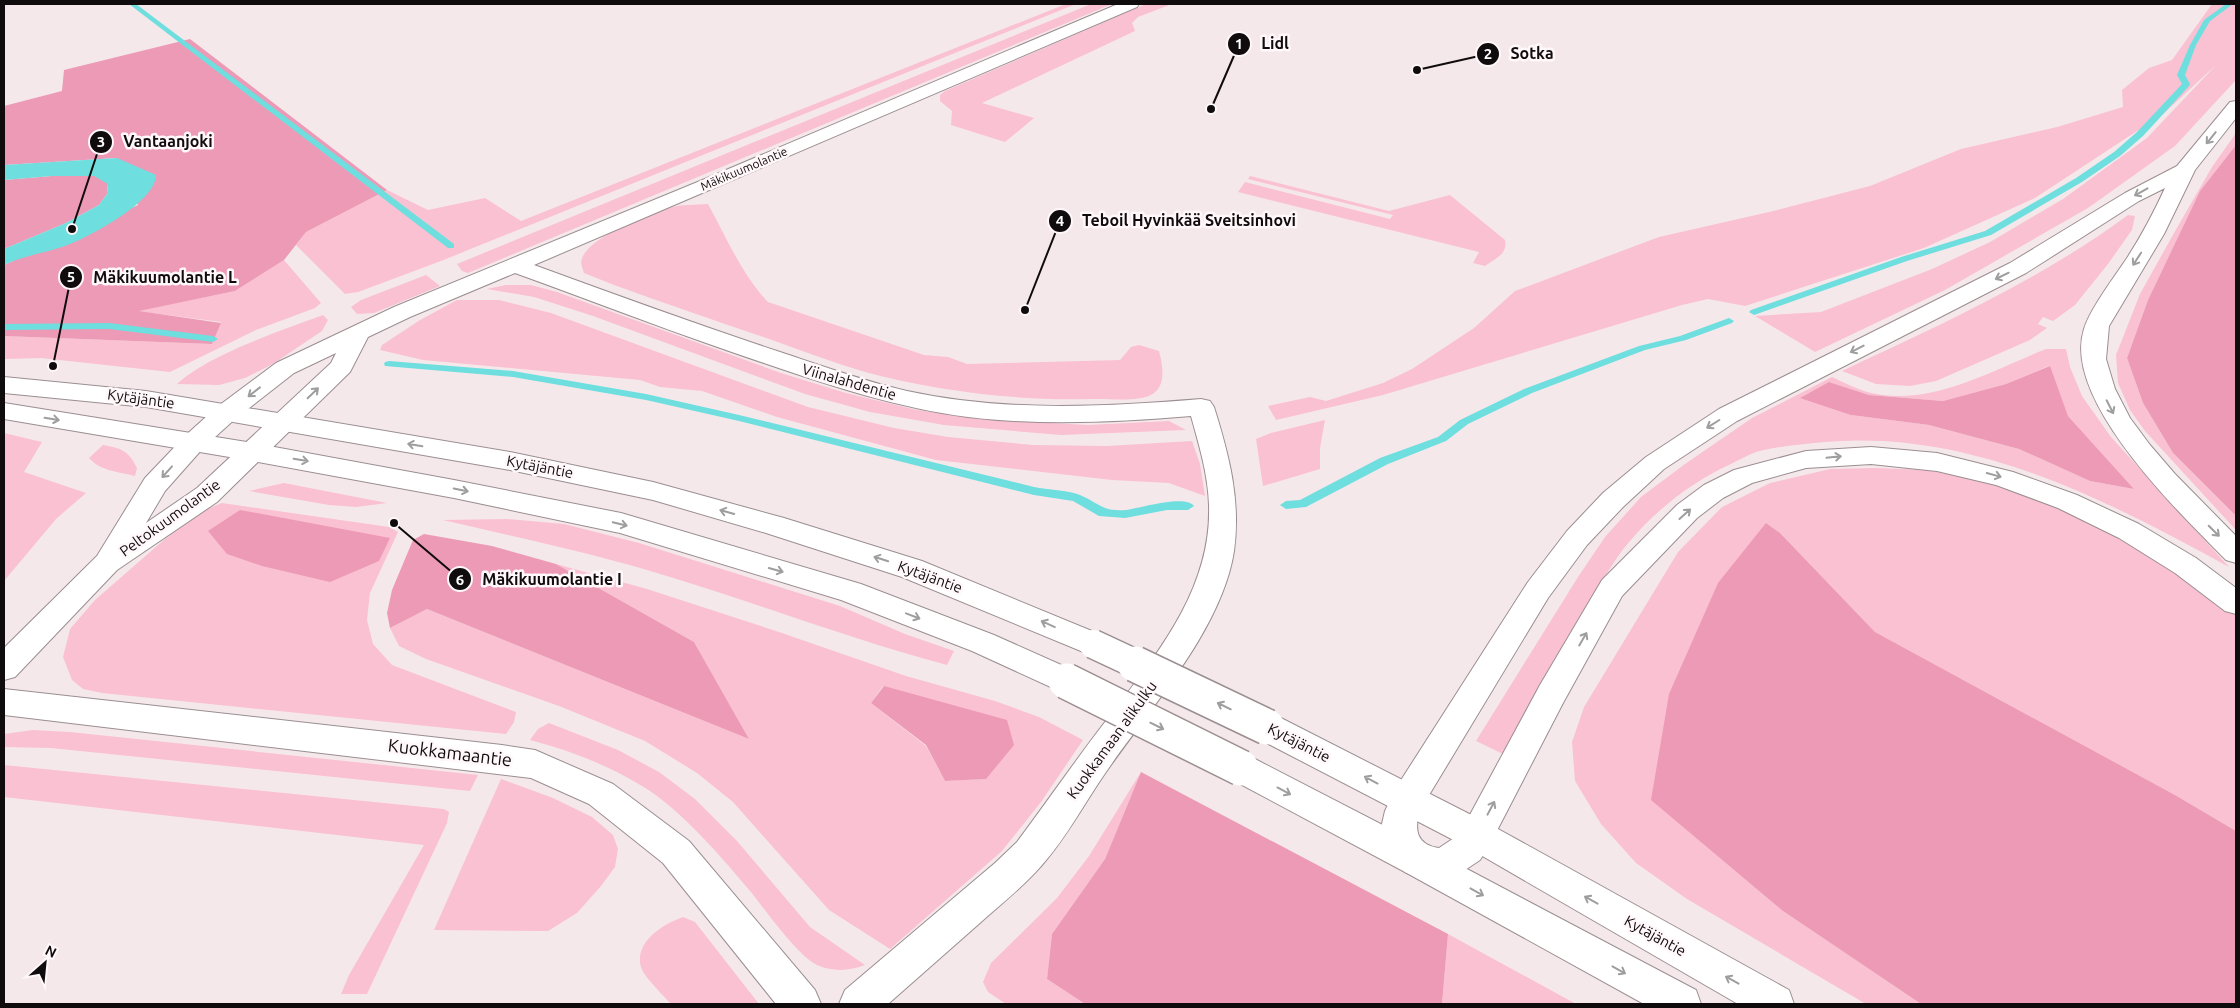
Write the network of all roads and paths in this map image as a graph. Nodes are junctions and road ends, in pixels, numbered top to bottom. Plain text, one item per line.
1 (1131, 4) edge
2 (2236, 106) edge
3 (2185, 170) junction
4 (514, 265) junction
5 (357, 335) junction
6 (4, 385) edge
7 (1201, 407) joint
8 (4, 412) edge
9 (226, 413) junction
10 (284, 422) junction
11 (195, 441) junction
12 (253, 452) junction
13 (2236, 553) edge
14 (107, 563) junction
15 (2236, 603) edge
16 (4, 668) edge
17 (4, 702) edge
18 (1408, 800) junction
19 (1476, 835) junction
20 (1418, 861) junction
21 (801, 1004) edge
22 (859, 1004) edge
23 (1682, 1004) edge
24 (1775, 1004) edge

1 - 4 main road, Mäkikuumolantie
2 -> 3 main road
3 -> 13 main road
3 -> 18 main road
4 - 5 main road, Mäkikuumolantie
4 - 7 main road, Viinalahdentie
5 -> 9 main road, Mäkikuumolantie
10 -> 5 main road
6 - 9 main road, Kytäjäntie
7 - 22 main road, Kuokkamaan alikulku
8 -> 11 main road
9 - 10 main road, Kytäjäntie
9 - 11 main road, Peltokuumolantie
10 - 12 main road
18 -> 10 main road, Kytäjäntie, bridge
11 - 12 main road
11 -> 14 main road, Peltokuumolantie
12 - 14 main road, Peltokuumolantie
12 -> 20 main road, bridge
14 - 16 main road, Peltokuumolantie
19 -> 15 main road
17 - 21 main road, Kuokkamaantie
18 - 19 main road, Kytäjäntie
18 - 20 main road
19 - 20 main road
24 -> 19 main road, Kytäjäntie
20 -> 23 main road

